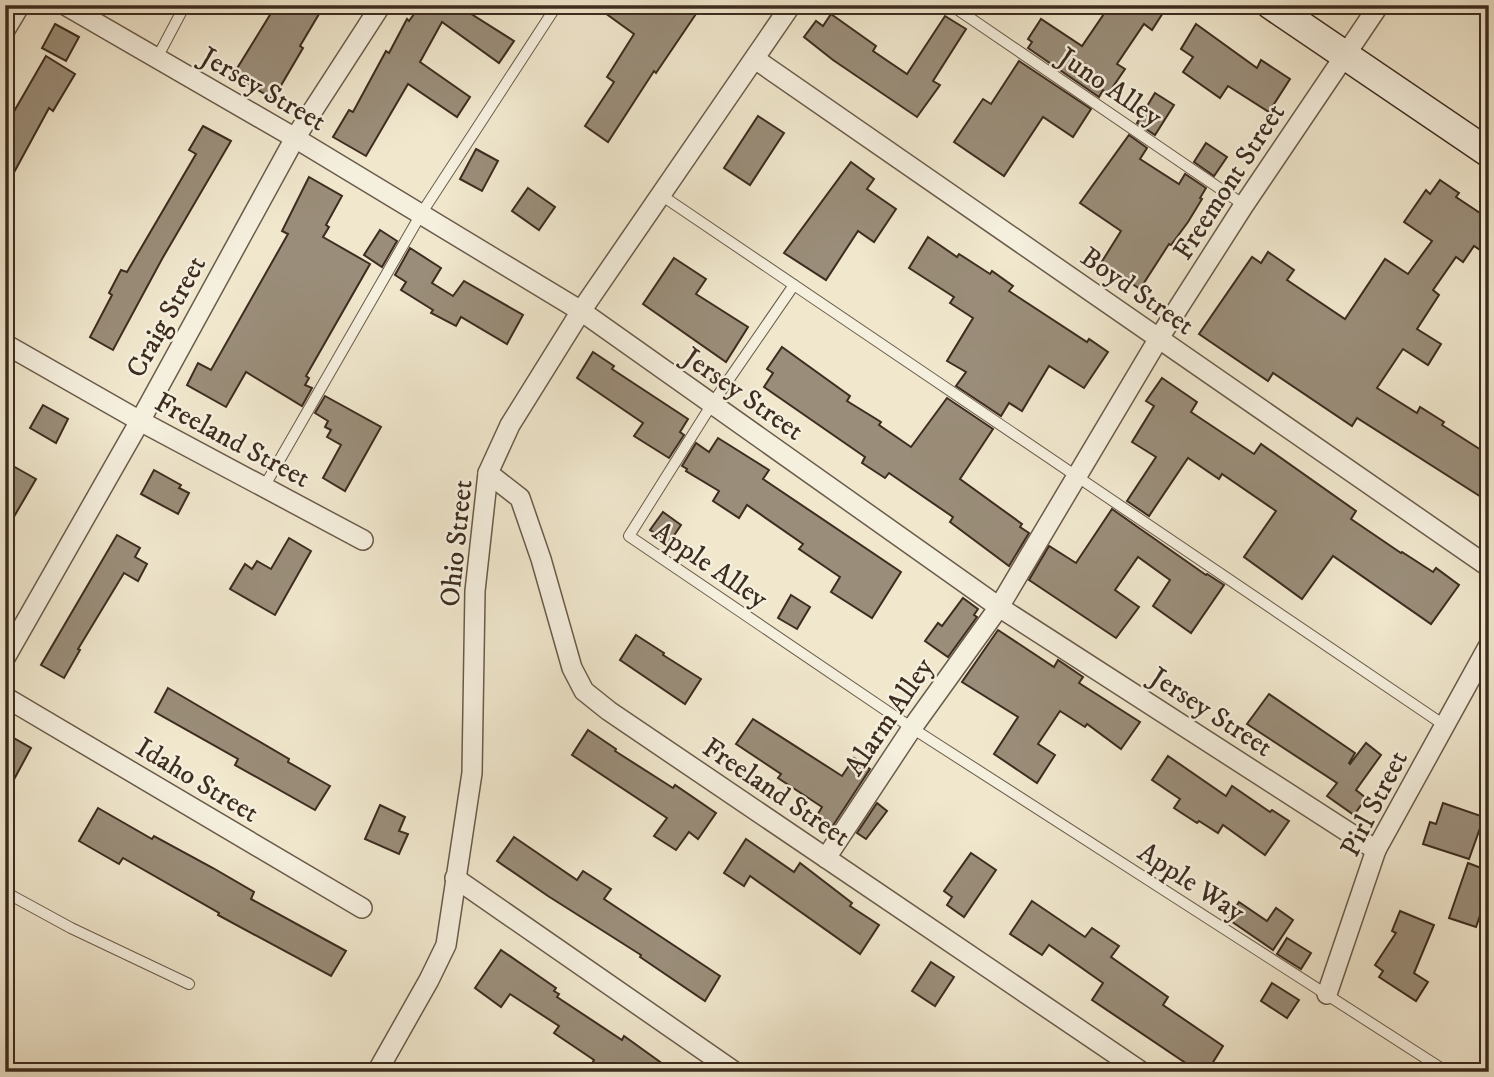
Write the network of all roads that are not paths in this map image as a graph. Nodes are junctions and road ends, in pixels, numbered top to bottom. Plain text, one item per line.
1 (20, 5) edge
2 (65, 5) edge
3 (185, 5) edge
4 (381, 5) edge
5 (557, 5) edge
6 (791, 5) edge
7 (951, 5) edge
8 (1271, 5) edge
9 (1379, 5) edge
10 (5, 30) edge
11 (1345, 55) junction
12 (157, 58) junction
13 (755, 59) junction
14 (295, 138) junction
15 (1489, 153) edge
16 (662, 195) junction
17 (1244, 205) junction
18 (421, 214) junction
19 (794, 285) junction
20 (581, 312) junction
21 (1158, 338) junction
22 (5, 344) edge
23 (712, 404) junction
24 (140, 421) junction
25 (488, 472) junction
26 (1077, 476) junction
27 (264, 487) junction
28 (363, 540) dead end
29 (1489, 567) edge
30 (999, 607) junction
31 (1489, 645) edge
32 (5, 657) edge
33 (5, 697) edge
34 (1444, 725) junction
35 (912, 728) junction
36 (1376, 850) junction
37 (826, 858) junction
38 (455, 878) junction
39 (5, 892) edge
40 (362, 908) dead end
41 (188, 984) dead end
42 (1326, 994) junction
43 (377, 1072) edge
44 (735, 1072) edge
45 (1142, 1072) edge
46 (1447, 1072) edge

1 - 10 street
2 - 12 street, Jersey Street
3 - 12 lane
4 - 14 street, Craig Street
5 - 18 lane
6 - 13 street, Ohio Street
7 - 17 lane, Juno Alley
8 - 11 street
9 - 11 street, Freemont Street
11 - 15 street
11 - 17 street, Freemont Street
12 - 14 street, Jersey Street
13 - 16 street, Ohio Street
13 - 21 street, Boyd Street
14 - 18 street, Jersey Street
14 - 24 street, Craig Street
16 - 19 lane
16 - 20 street, Ohio Street
17 - 21 street, Freemont Street
18 - 20 street, Jersey Street
18 - 27 lane
19 - 23 lane, Apple Alley
19 - 26 lane
20 - 23 street, Jersey Street
20 - 25 street, Ohio Street
21 - 26 street, Freemont Street
21 - 29 street, Boyd Street
22 - 24 street, Freeland Street
23 - 30 street, Jersey Street
23 - 35 lane, Apple Alley
24 - 27 street, Freeland Street
24 - 32 street, Craig Street
25 - 37 street, Freeland Street
25 - 38 street, Ohio Street
26 - 30 street, Freemont Street
26 - 34 lane
27 - 28 street, Freeland Street
30 - 35 street, Alarm Alley
30 - 36 street, Jersey Street
31 - 34 street, Pirl Street
33 - 40 street, Idaho Street
34 - 36 street, Pirl Street
35 - 37 street, Alarm Alley
35 - 42 lane, Apple Way
36 - 42 street, Pirl Street
37 - 45 street, Freeland Street
38 - 43 street, Ohio Street
38 - 44 street
39 - 41 lane
42 - 46 lane, Apple Way

